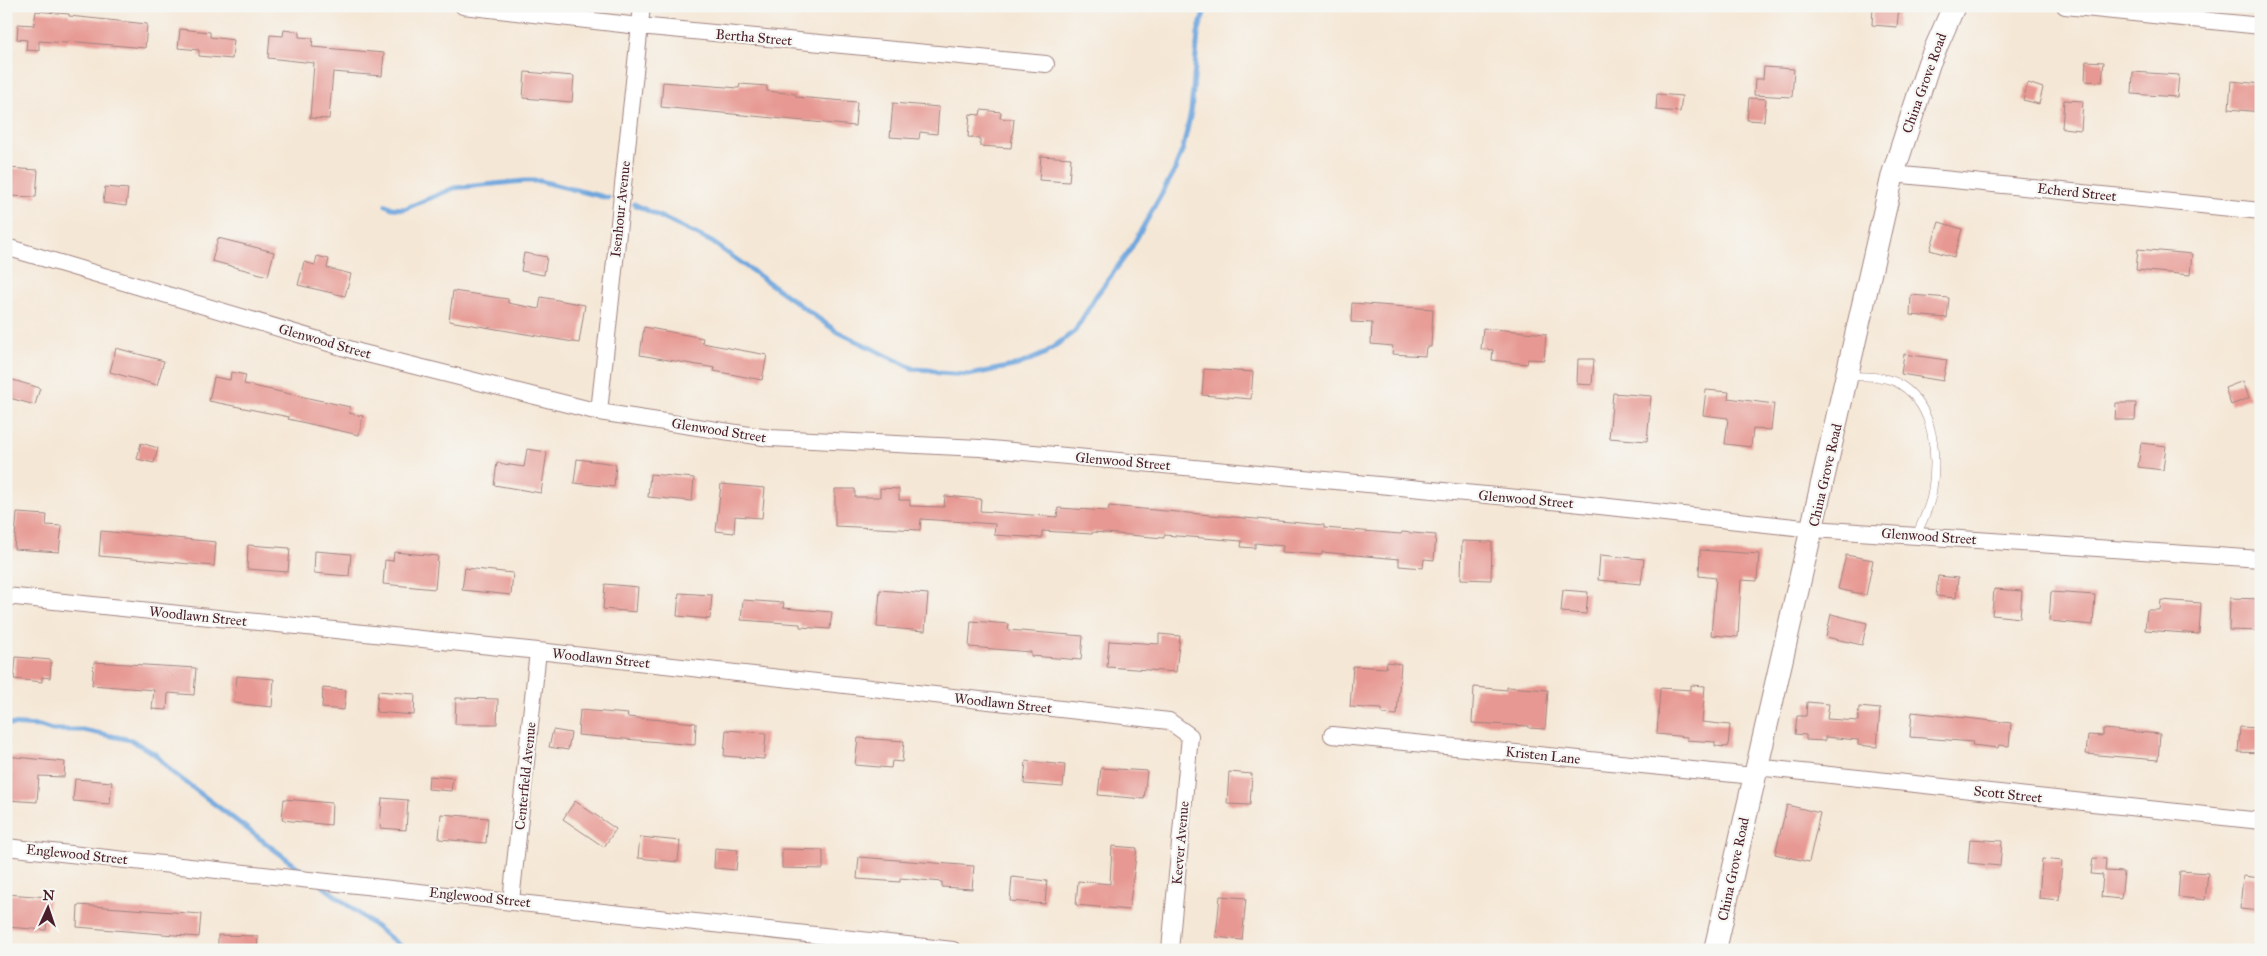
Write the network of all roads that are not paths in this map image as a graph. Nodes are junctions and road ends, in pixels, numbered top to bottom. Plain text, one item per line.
1 (463, 6) edge
2 (642, 6) edge
3 (1954, 6) edge
4 (2065, 6) edge
5 (640, 26) junction
6 (2261, 26) edge
7 (1046, 64) dead end
8 (1893, 174) junction
9 (2261, 211) edge
10 (6, 248) edge
11 (1847, 376) junction
12 (599, 412) junction
13 (1813, 529) junction
14 (1916, 536) junction
15 (2261, 559) edge
16 (6, 596) edge
17 (538, 651) junction
18 (1332, 735) dead end
19 (1190, 736) joint
20 (1755, 771) junction
21 (2261, 821) edge
22 (6, 847) edge
23 (511, 901) junction
24 (953, 950) edge
25 (1170, 950) edge
26 (1715, 950) edge

1 - 5 street, Bertha Street
2 - 5 street, Isenhour Avenue
3 - 8 street, China Grove Road
4 - 6 street
5 - 7 street, Bertha Street
5 - 12 street, Isenhour Avenue
8 - 9 street, Echerd Street
8 - 11 street, China Grove Road
10 - 12 street, Glenwood Street
11 - 13 street, China Grove Road
11 - 14 lane
12 - 13 street, Glenwood Street
13 - 14 street, Glenwood Street
13 - 20 street, China Grove Road
14 - 15 street, Glenwood Street
16 - 17 street, Woodlawn Street
17 - 19 street, Woodlawn Street
17 - 23 street, Centerfield Avenue
18 - 20 street, Kristen Lane
19 - 25 street, Keever Avenue
20 - 21 street, Scott Street
20 - 26 street, China Grove Road
22 - 23 street, Englewood Street
23 - 24 street, Englewood Street

